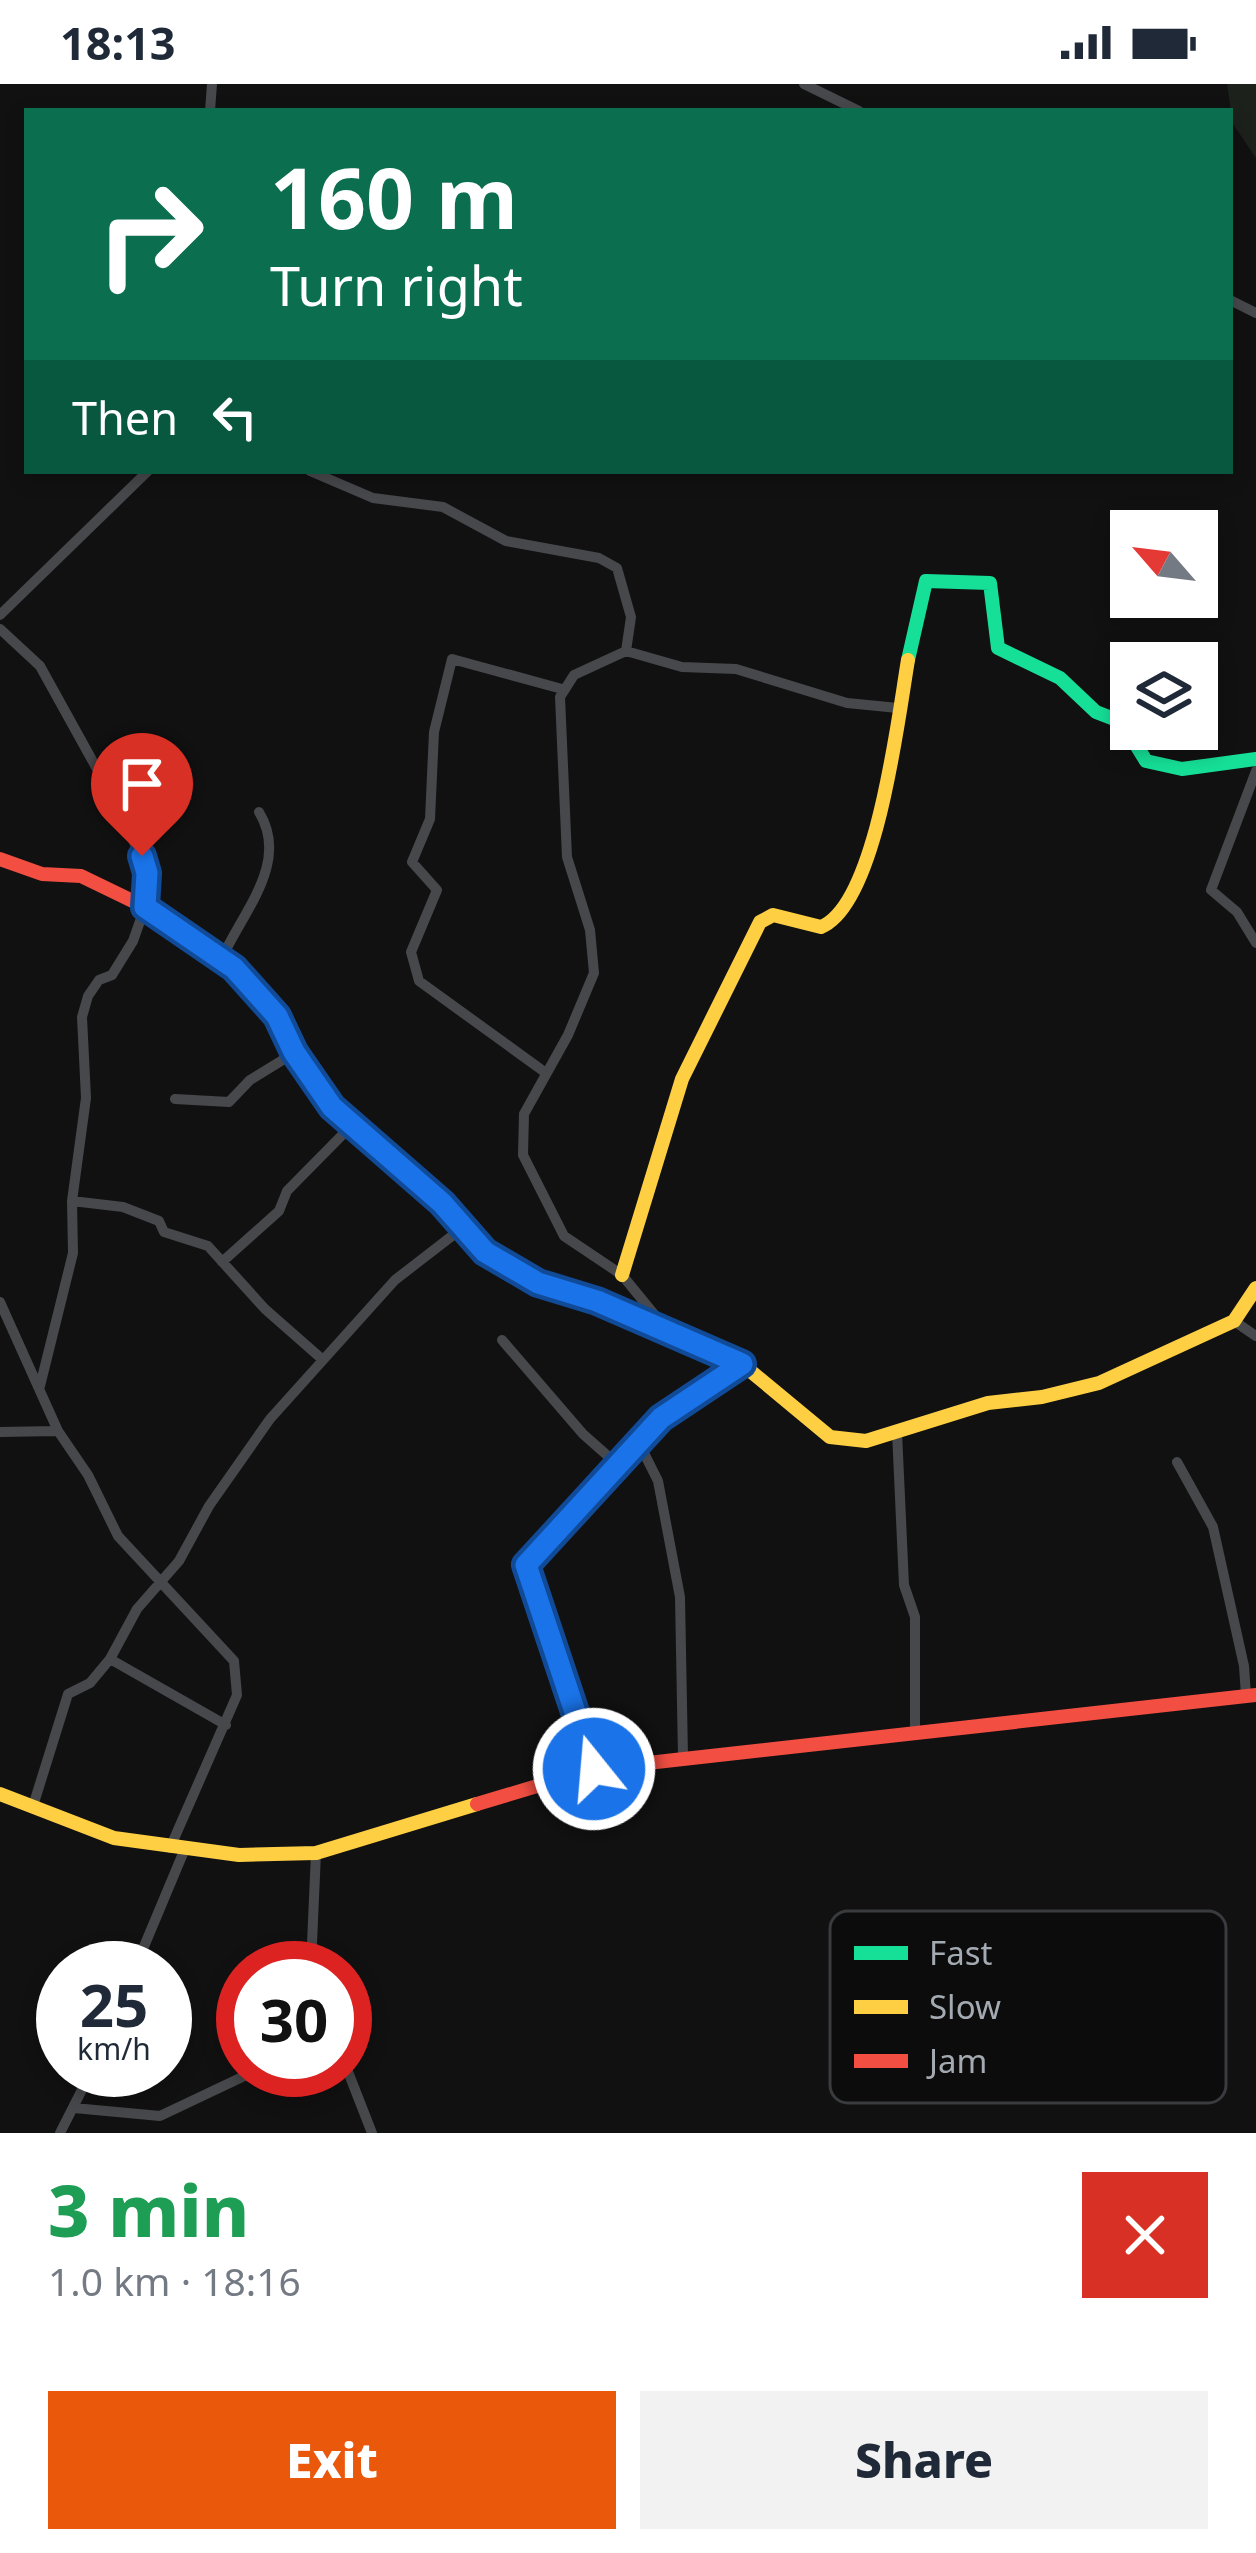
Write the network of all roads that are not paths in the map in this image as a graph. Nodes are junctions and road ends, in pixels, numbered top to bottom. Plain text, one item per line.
1 (804, 84) edge
2 (853, 108) edge
3 (145, 474) edge
4 (317, 474) edge
5 (0, 615) edge
6 (0, 629) edge
7 (626, 651) junction
8 (562, 689) junction
9 (898, 708) junction
10 (1256, 759) edge
11 (1256, 771) edge
12 (259, 812) dead end
13 (0, 859) edge
14 (145, 907) junction
15 (1256, 943) edge
16 (222, 958) junction
17 (294, 1052) junction
18 (546, 1073) junction
19 (175, 1099) dead end
20 (353, 1124) junction
21 (72, 1201) junction
22 (461, 1229) junction
23 (222, 1262) junction
24 (622, 1275) junction
25 (1256, 1288) edge
26 (0, 1302) edge
27 (1234, 1321) junction
28 (0, 1329) edge
29 (14, 1330) junction
30 (669, 1332) junction
31 (1256, 1336) edge
32 (502, 1340) dead end
33 (323, 1360) junction
34 (742, 1364) junction
35 (40, 1386) junction
36 (58, 1431) junction
37 (0, 1432) edge
38 (897, 1432) junction
39 (639, 1444) junction
40 (1177, 1462) dead end
41 (618, 1465) junction
42 (162, 1582) junction
43 (110, 1659) junction
44 (1251, 1696) edge
45 (226, 1725) junction
46 (915, 1730) junction
47 (683, 1757) junction
48 (594, 1769) junction
49 (0, 1793) edge
50 (33, 1806) junction
51 (177, 1850) junction
52 (316, 1853) junction
53 (145, 1941) edge
54 (312, 1941) edge
55 (216, 2089) edge
56 (79, 2097) edge
57 (358, 2097) edge
58 (74, 2108) junction
59 (61, 2133) edge
60 (372, 2133) edge

1 - 2 street
3 - 5 street
4 - 7 street
6 - 14 street
7 - 8 street
7 - 9 street
8 - 18 street
8 - 18 street
9 - 10 street
9 - 24 street
11 - 15 street
12 - 16 street
13 - 14 street
14 - 16 street
14 - 21 street
16 - 17 street
17 - 19 street
17 - 20 street
18 - 24 street
20 - 22 street
20 - 23 street
21 - 23 street
21 - 35 street
22 - 30 street
22 - 33 street
23 - 33 street
24 - 30 street
25 - 27 street
26 - 29 street
27 - 31 street
27 - 38 street
28 - 29 street
29 - 35 street
30 - 34 street
32 - 41 street
33 - 42 street
34 - 38 street
34 - 39 street
35 - 36 street
36 - 37 street
36 - 42 street
38 - 46 street
39 - 41 street
39 - 47 street
40 - 44 street
41 - 48 street
42 - 43 street
42 - 45 street
43 - 45 street
43 - 50 street
44 - 46 street
45 - 51 street
46 - 47 street
47 - 48 street
48 - 52 street
49 - 50 street
50 - 51 street
51 - 52 street
51 - 53 street
52 - 54 street
55 - 58 street
56 - 58 street
57 - 60 street
58 - 59 street

